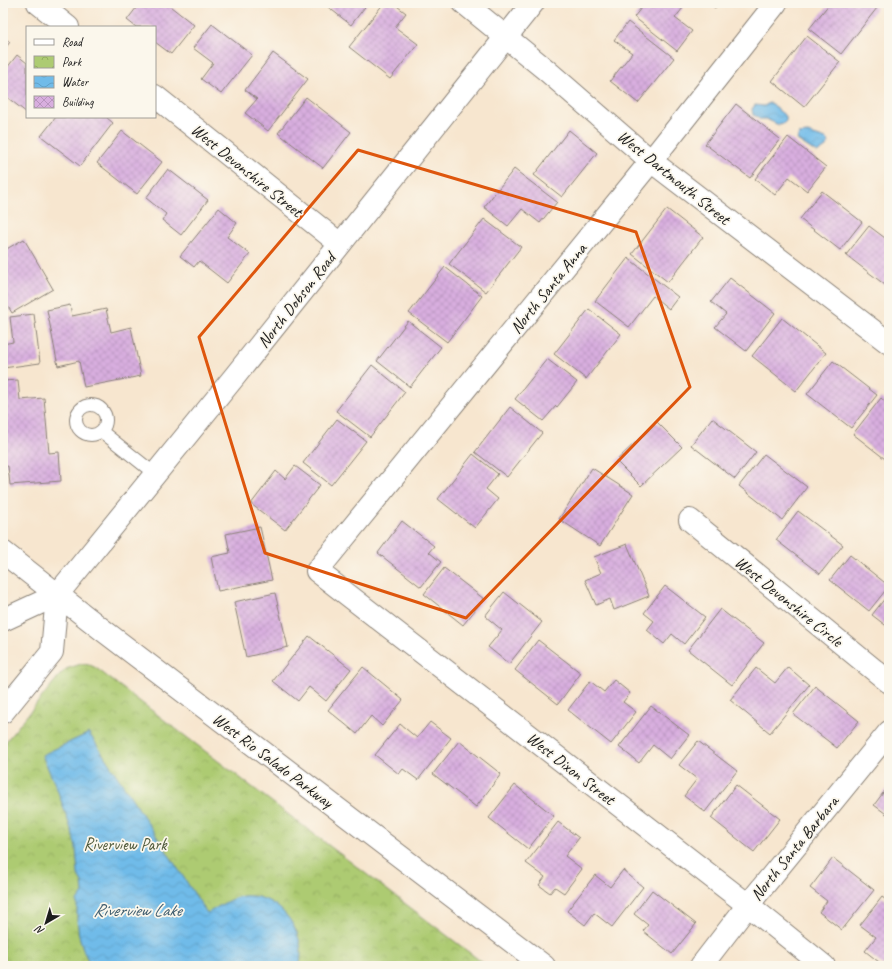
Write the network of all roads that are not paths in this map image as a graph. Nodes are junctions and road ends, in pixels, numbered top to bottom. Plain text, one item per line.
1 (38, 3) edge
2 (464, 3) edge
3 (533, 3) edge
4 (776, 3) edge
5 (67, 26) edge
6 (506, 36) junction
7 (156, 97) edge
8 (651, 161) junction
9 (340, 244) junction
10 (889, 343) edge
11 (101, 431) dead end
12 (155, 474) junction
13 (690, 520) dead end
14 (3, 552) edge
15 (317, 571) joint
16 (57, 595) junction
17 (3, 620) edge
18 (889, 682) edge
19 (3, 712) edge
20 (889, 732) edge
21 (748, 905) junction
22 (544, 966) edge
23 (701, 966) edge
24 (824, 966) edge

1 - 5 street
2 - 6 street, West Dartmouth Street
3 - 6 street, North Dobson Road
4 - 8 street, North Santa Anna
6 - 8 street, West Dartmouth Street
6 - 9 street, North Dobson Road
7 - 9 street, West Devonshire Street
8 - 10 street, West Dartmouth Street
8 - 15 street, North Santa Anna
9 - 12 street, North Dobson Road
11 - 12 lane
12 - 16 street, North Dobson Road
13 - 18 street, West Devonshire Circle
14 - 16 street, West Rio Salado Parkway
15 - 21 street, West Dixon Street
16 - 17 street, North Dobson Road
16 - 19 street
16 - 22 street, West Rio Salado Parkway
20 - 21 street, North Santa Barbara
21 - 23 street, North Santa Barbara
21 - 24 street, West Dixon Street

